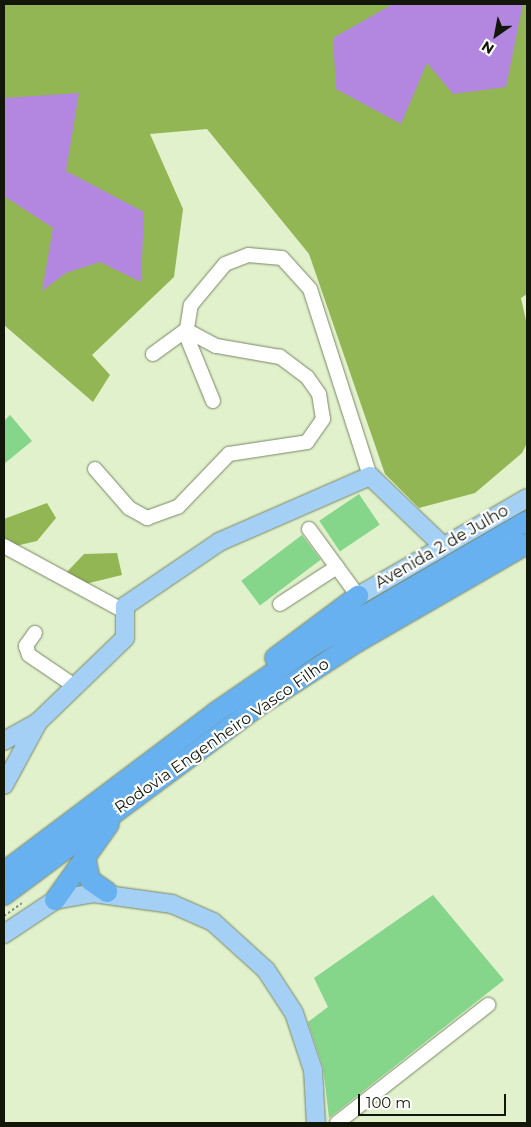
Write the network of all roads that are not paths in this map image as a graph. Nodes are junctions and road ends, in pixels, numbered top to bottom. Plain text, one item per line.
1 (186, 330) junction
2 (153, 354) dead end
3 (213, 401) dead end
4 (95, 469) dead end
5 (370, 476) junction
6 (527, 498) edge
7 (527, 522) edge
8 (309, 529) dead end
9 (441, 544) junction
10 (527, 544) edge
11 (4, 546) edge
12 (337, 567) junction
13 (358, 596) junction
14 (280, 604) dead end
15 (122, 610) junction
16 (35, 634) dead end
17 (76, 687) junction
18 (216, 712) junction
19 (38, 722) junction
20 (4, 741) edge
21 (185, 759) junction
22 (4, 785) edge
23 (86, 861) junction
24 (4, 872) edge
25 (107, 892) junction
26 (10, 899) edge
27 (55, 900) junction
28 (4, 934) edge
29 (488, 1005) dead end
30 (316, 1123) edge
31 (337, 1123) edge

1 - 2 street
1 - 3 street
1 - 4 street
1 - 5 street
5 - 9 main road
5 - 15 main road
6 - 9 main road, Avenida 2 de Julho
7 - 18 highway, Rodovia Engenheiro Vasco Filho
8 - 12 street
9 - 13 main road, Avenida 2 de Julho
10 - 21 highway, Rodovia Engenheiro Vasco Filho
11 - 15 street
12 - 13 street
12 - 14 street
13 - 18 highway
15 - 17 main road
16 - 17 street
17 - 19 main road
18 - 24 highway, Rodovia Engenheiro Vasco Filho
19 - 20 main road
19 - 22 main road
21 - 23 highway
21 - 26 highway, Rodovia Engenheiro Vasco Filho
23 - 25 highway
23 - 27 highway
25 - 27 main road
25 - 30 main road
27 - 28 main road
29 - 31 street

